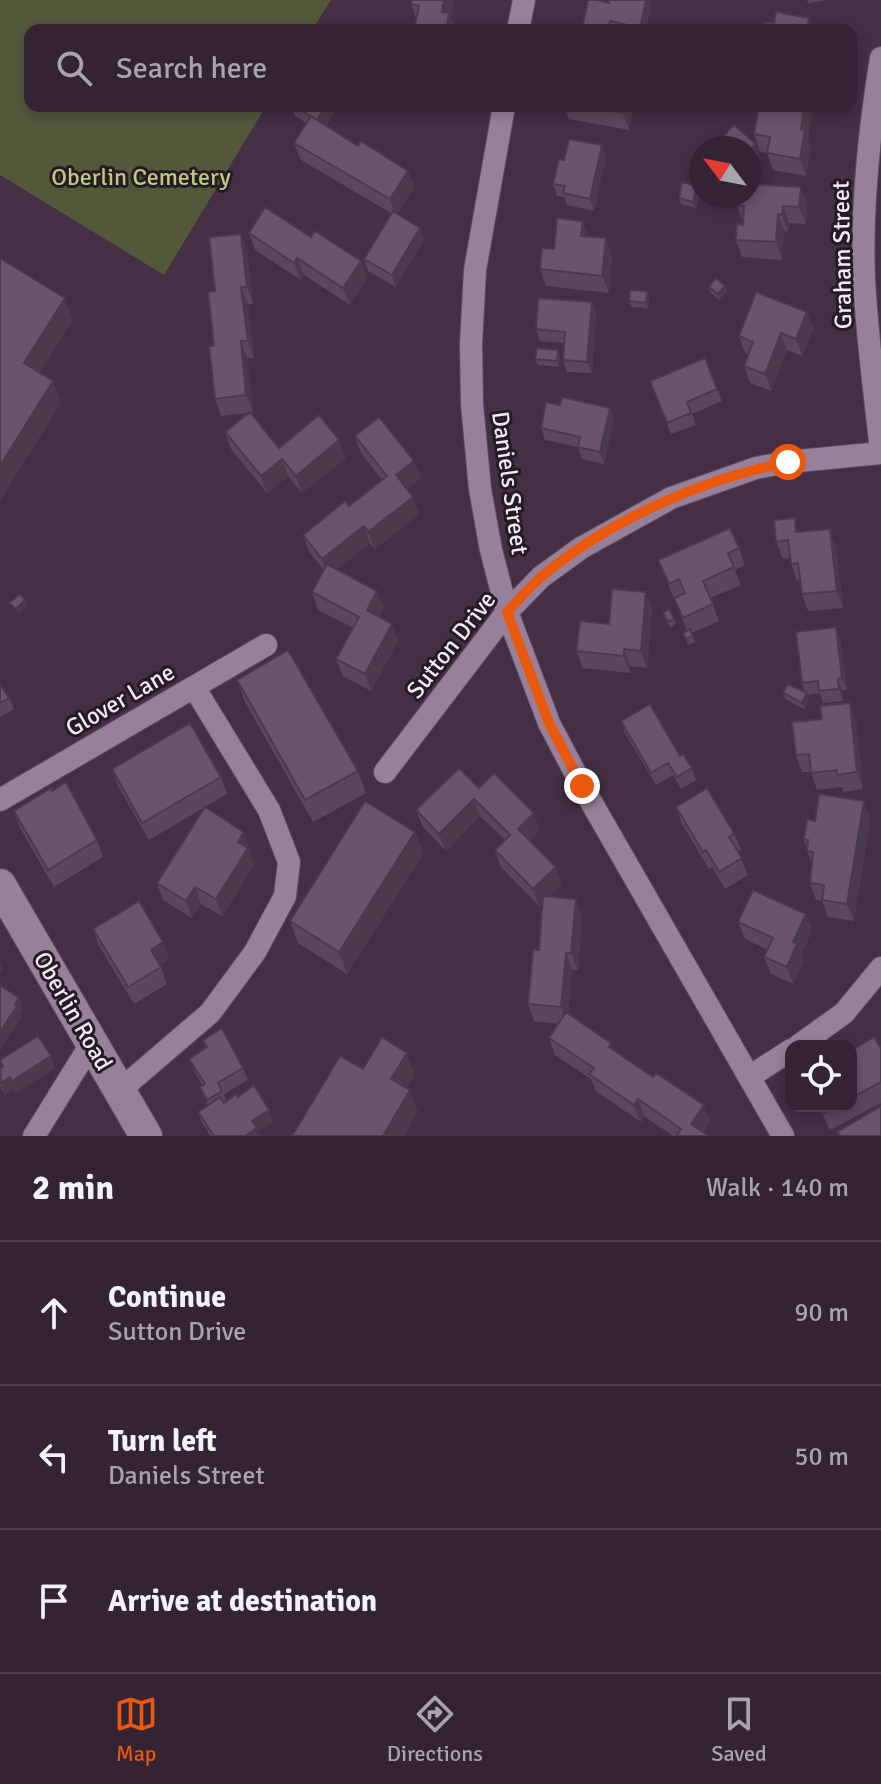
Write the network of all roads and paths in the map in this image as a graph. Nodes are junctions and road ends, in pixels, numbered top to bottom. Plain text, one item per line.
1 (524, 0) edge
2 (519, 24) edge
3 (881, 58) edge
4 (503, 112) edge
5 (881, 452) edge
6 (507, 612) junction
7 (266, 645) dead end
8 (194, 687) junction
9 (385, 772) dead end
10 (0, 800) edge
11 (0, 885) edge
12 (881, 968) edge
13 (806, 1040) edge
14 (91, 1044) junction
15 (785, 1054) edge
16 (749, 1077) junction
17 (119, 1091) junction
18 (34, 1136) edge
19 (146, 1136) edge
20 (783, 1136) edge

1 - 2 street
3 - 5 street, Graham Street
4 - 6 street, Daniels Street
5 - 6 street, Sutton Drive
6 - 9 street, Sutton Drive
6 - 16 street, Daniels Street
7 - 8 street, Glover Lane
8 - 10 street, Glover Lane
8 - 17 street
11 - 14 main road, Oberlin Road
12 - 13 street
14 - 17 main road, Oberlin Road
14 - 18 street
15 - 16 street
16 - 20 street, Daniels Street
17 - 19 main road, Oberlin Road

